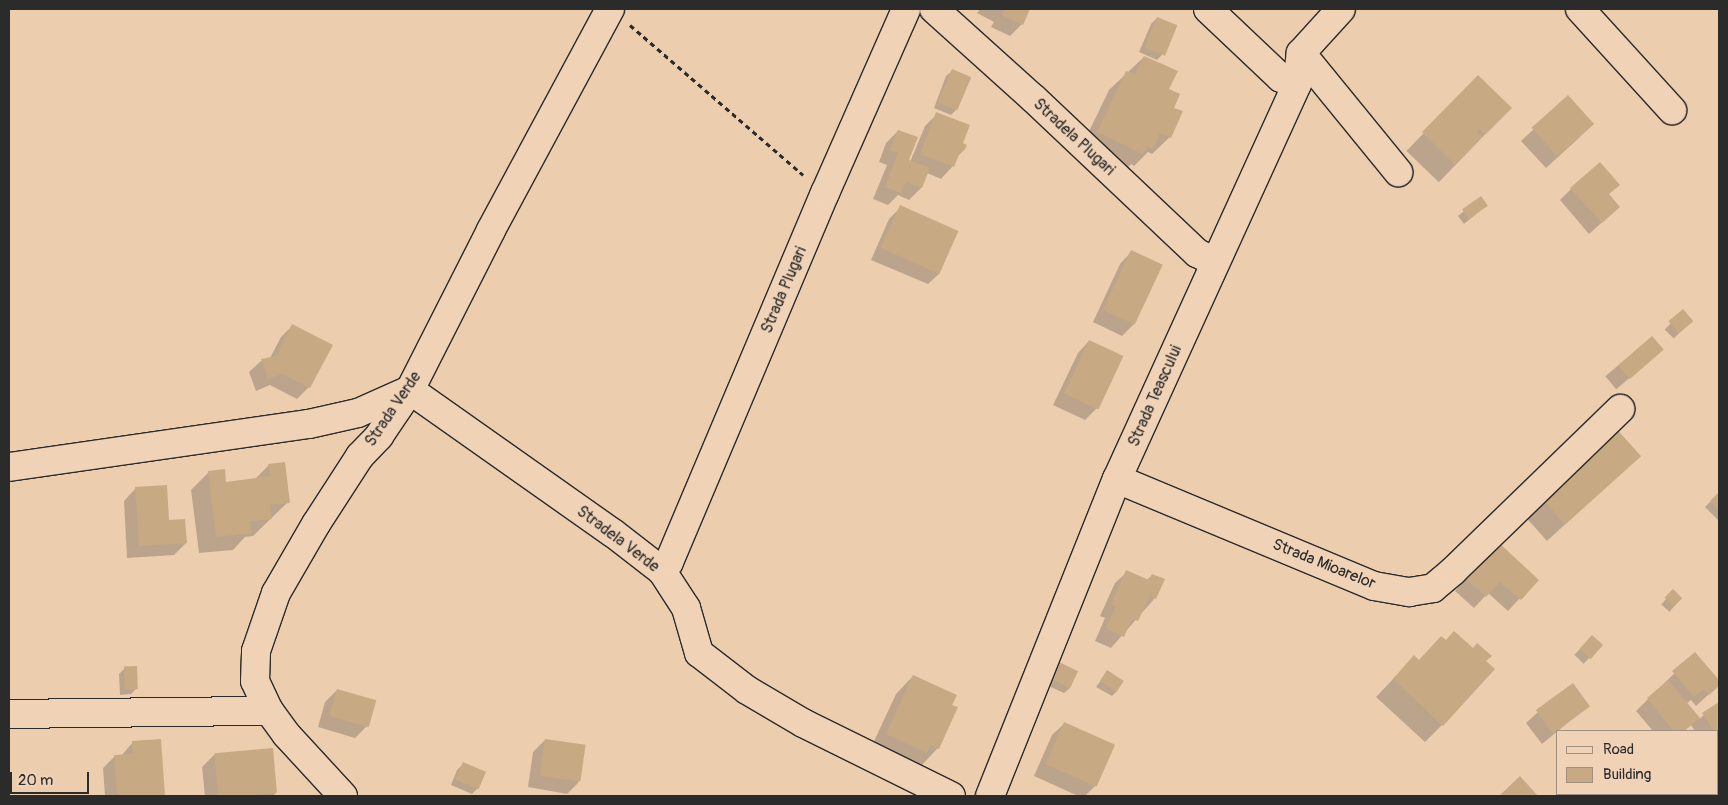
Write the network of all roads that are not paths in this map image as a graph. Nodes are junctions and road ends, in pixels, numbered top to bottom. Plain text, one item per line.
1 (906, 9) edge
2 (934, 9) edge
3 (1208, 9) edge
4 (1319, 9) edge
5 (1341, 9) edge
6 (1580, 9) edge
7 (618, 15) edge
8 (1301, 53) junction
9 (1297, 84) junction
10 (1672, 110) dead end
11 (1398, 172) dead end
12 (1215, 262) junction
13 (410, 390) junction
14 (1620, 410) dead end
15 (9, 466) edge
16 (1118, 479) junction
17 (662, 570) junction
18 (269, 711) junction
19 (9, 714) edge
20 (343, 796) edge
21 (951, 796) edge
22 (990, 796) edge

1 - 17 street, Strada Plugari
2 - 12 street, Stradela Plugari
3 - 9 street
4 - 8 street, Strada Teascului
5 - 8 street
6 - 10 street
7 - 13 street, Strada Verde
8 - 9 street, Strada Teascului
8 - 11 street
9 - 12 street, Strada Teascului
12 - 16 street, Strada Teascului
13 - 15 street
13 - 17 street, Stradela Verde
13 - 18 street, Strada Verde
14 - 16 street, Strada Mioarelor
16 - 22 street, Strada Teascului
17 - 21 street, Stradela Verde
18 - 19 street
18 - 20 street, Strada Verde

